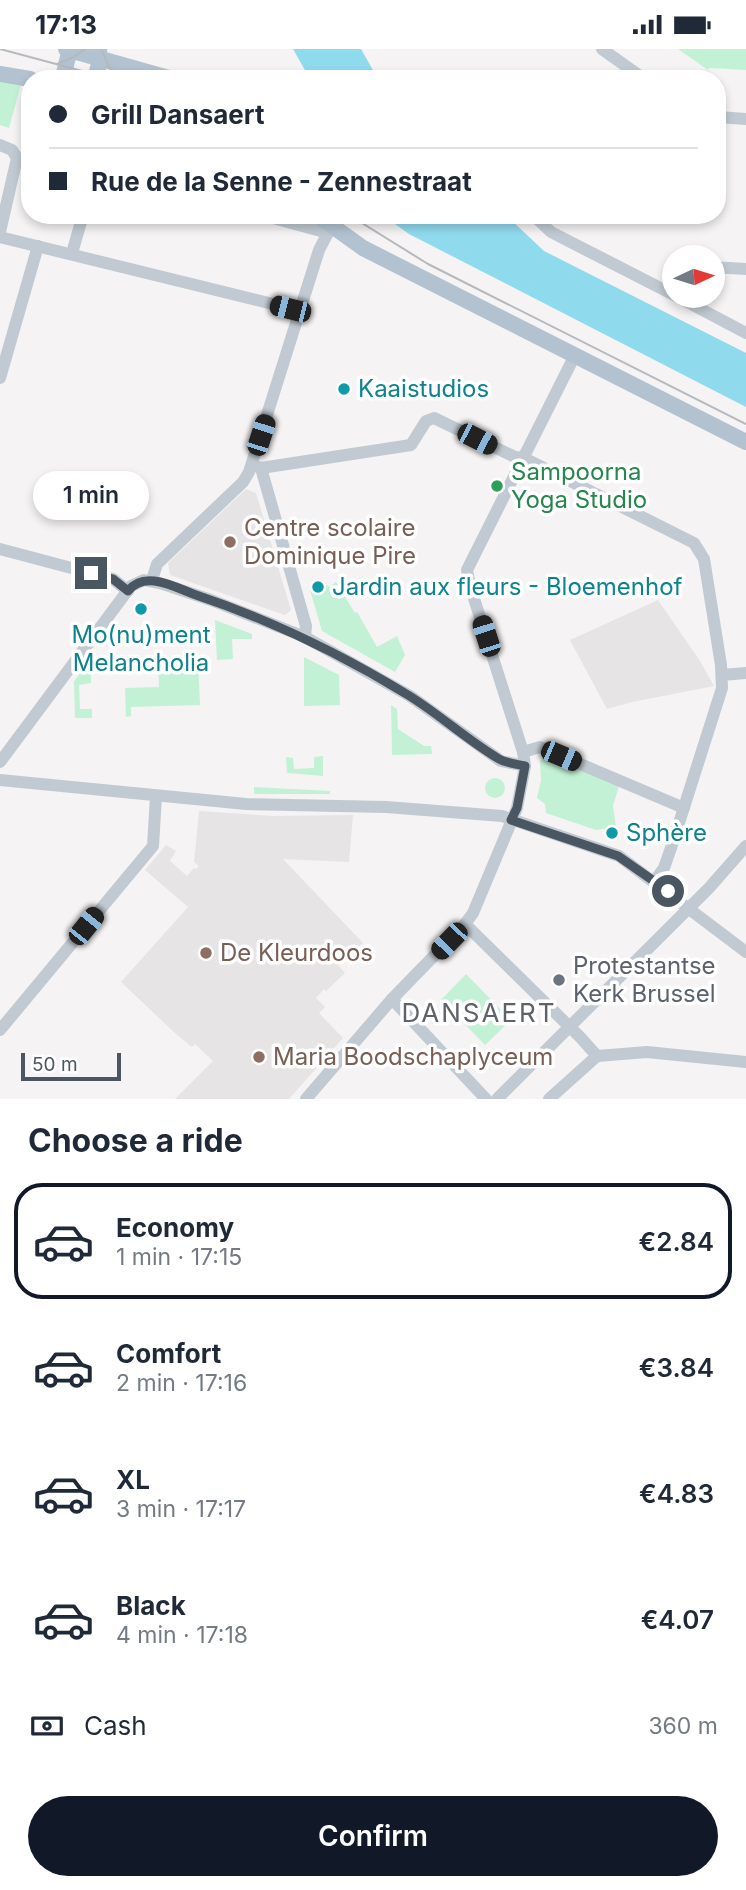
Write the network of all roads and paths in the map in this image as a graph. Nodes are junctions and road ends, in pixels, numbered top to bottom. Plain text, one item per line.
1 (69, 49) edge
2 (602, 49) edge
3 (100, 55) edge
4 (65, 70) edge
5 (145, 70) edge
6 (632, 70) edge
7 (0, 74) edge
8 (21, 78) edge
9 (726, 117) edge
10 (746, 118) edge
11 (6, 148) edge
12 (80, 224) edge
13 (306, 224) edge
14 (325, 224) edge
15 (543, 224) edge
16 (330, 229) junction
17 (0, 235) edge
18 (38, 246) junction
19 (72, 253) junction
20 (725, 268) edge
21 (746, 269) edge
22 (662, 288) edge
23 (701, 308) edge
24 (301, 311) junction
25 (746, 333) edge
26 (575, 355) junction
27 (0, 378) edge
28 (746, 442) edge
29 (524, 458) junction
30 (257, 466) junction
31 (0, 549) edge
32 (152, 580) junction
33 (128, 591) junction
34 (305, 637) junction
35 (746, 673) edge
36 (722, 675) junction
37 (523, 751) junction
38 (0, 762) edge
39 (525, 766) junction
40 (0, 780) edge
41 (156, 796) junction
42 (684, 808) junction
43 (511, 820) junction
44 (746, 846) edge
45 (654, 882) junction
46 (688, 908) junction
47 (465, 925) junction
48 (746, 952) edge
49 (392, 999) junction
50 (569, 1027) junction
51 (0, 1030) edge
52 (597, 1056) junction
53 (746, 1062) edge
54 (306, 1099) edge
55 (486, 1099) edge
56 (497, 1099) edge
57 (549, 1099) edge

1 - 3 main road
1 - 4 main road
2 - 6 street
3 - 5 main road
7 - 8 main road
9 - 10 street
11 - 17 street
12 - 19 street
13 - 16 street
14 - 16 main road
15 - 22 street
16 - 24 street
16 - 26 main road
17 - 18 street
18 - 19 street
18 - 27 street
19 - 24 street
20 - 21 street
23 - 25 street
24 - 30 street
26 - 28 main road
26 - 29 street
29 - 30 street
29 - 36 street
29 - 37 street
30 - 32 street
30 - 34 street
31 - 33 street
32 - 33 street
32 - 34 street
33 - 38 street
34 - 39 street
35 - 36 street
36 - 42 street
37 - 39 street
37 - 42 street
39 - 43 street
40 - 41 street
41 - 43 street
41 - 51 street
42 - 45 street
43 - 45 street
43 - 47 street
44 - 46 street
45 - 46 street
46 - 48 street
46 - 50 street
47 - 49 street
47 - 50 street
49 - 54 street
49 - 55 street
50 - 52 street
50 - 56 street
52 - 53 street
52 - 57 street

